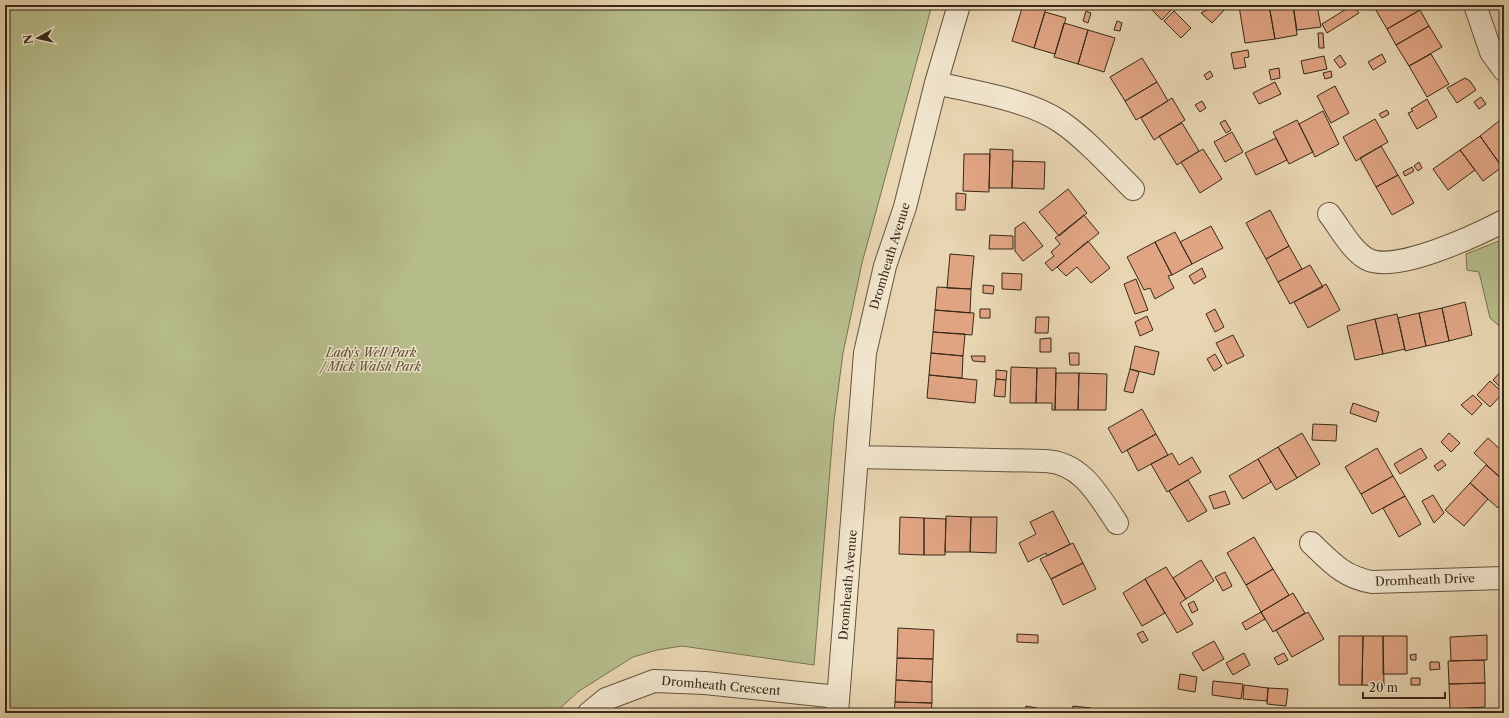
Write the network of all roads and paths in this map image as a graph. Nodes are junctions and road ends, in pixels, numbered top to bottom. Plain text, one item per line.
1 (959, 5) edge
2 (1475, 5) edge
3 (1504, 70) edge
4 (936, 83) junction
5 (1133, 189) dead end
6 (1329, 214) dead end
7 (1504, 222) edge
8 (857, 457) junction
9 (1117, 523) dead end
10 (1311, 543) dead end
11 (1504, 578) edge
12 (838, 705) edge
13 (589, 713) edge

1 - 4 street, Dromheath Avenue
2 - 3 street
4 - 5 street
4 - 8 street, Dromheath Avenue
6 - 7 street
8 - 9 street
8 - 12 street, Dromheath Avenue
10 - 11 street, Dromheath Drive
12 - 13 street, Dromheath Crescent

